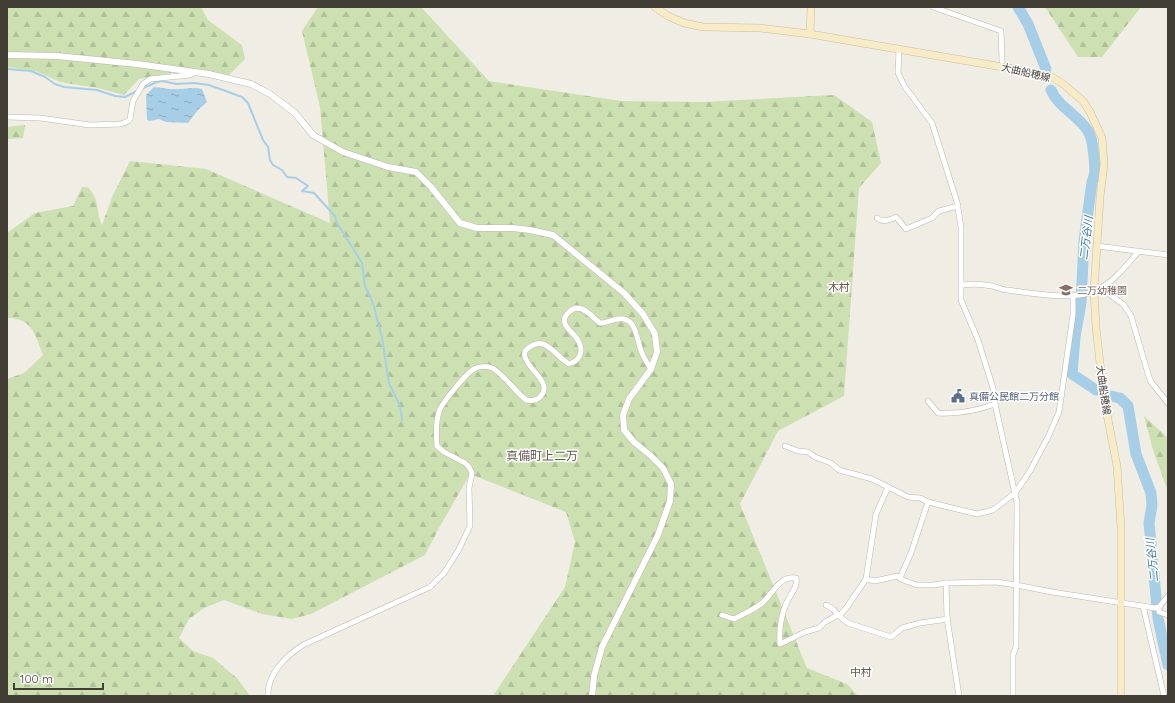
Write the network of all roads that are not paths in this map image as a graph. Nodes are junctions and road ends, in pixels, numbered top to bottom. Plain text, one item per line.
1 (656, 7) edge
2 (811, 7) edge
3 (934, 7) edge
4 (810, 34) junction
5 (899, 50) junction
6 (7, 55) edge
7 (1002, 61) dead end
8 (196, 72) junction
9 (7, 117) edge
10 (958, 206) junction
11 (877, 218) dead end
12 (1098, 246) junction
13 (1138, 252) junction
14 (1168, 255) edge
15 (962, 285) junction
16 (1097, 290) junction
17 (1073, 297) junction
18 (651, 369) junction
19 (928, 401) dead end
20 (1168, 403) edge
21 (995, 404) junction
22 (785, 446) dead end
23 (888, 487) junction
24 (1015, 493) junction
25 (928, 502) junction
26 (866, 578) junction
27 (900, 578) junction
28 (946, 583) junction
29 (1016, 585) junction
30 (1168, 596) edge
31 (1120, 602) junction
32 (826, 604) dead end
33 (1143, 606) junction
34 (1159, 607) junction
35 (722, 615) dead end
36 (838, 615) junction
37 (1168, 615) edge
38 (948, 619) junction
39 (268, 696) edge
40 (592, 696) edge
41 (959, 696) edge
42 (1013, 696) edge
43 (1120, 696) edge
44 (1164, 696) edge

1 - 4 main road, 大曲船穂線
2 - 4 main road
3 - 7 street
4 - 5 main road, 大曲船穂線
5 - 10 street
5 - 12 main road, 大曲船穂線
6 - 8 street
8 - 9 street
8 - 18 street
10 - 11 street
10 - 15 street
12 - 13 street
12 - 16 main road, 大曲船穂線
13 - 14 street
13 - 16 street
15 - 17 street
15 - 21 street
16 - 17 street
16 - 20 street
16 - 31 main road, 大曲船穂線
17 - 24 street
18 - 39 street
18 - 40 street
19 - 21 street
21 - 24 street
22 - 23 street
23 - 25 street
23 - 26 street
24 - 25 street
24 - 29 street
25 - 27 street
26 - 27 street
26 - 36 street
27 - 28 street
28 - 29 street
28 - 38 street
29 - 31 street
29 - 42 street
30 - 34 street
31 - 33 street
31 - 43 main road, 大曲船穂線
32 - 36 street
33 - 34 street
33 - 44 street
34 - 37 street
35 - 36 street
36 - 38 street
38 - 41 street

